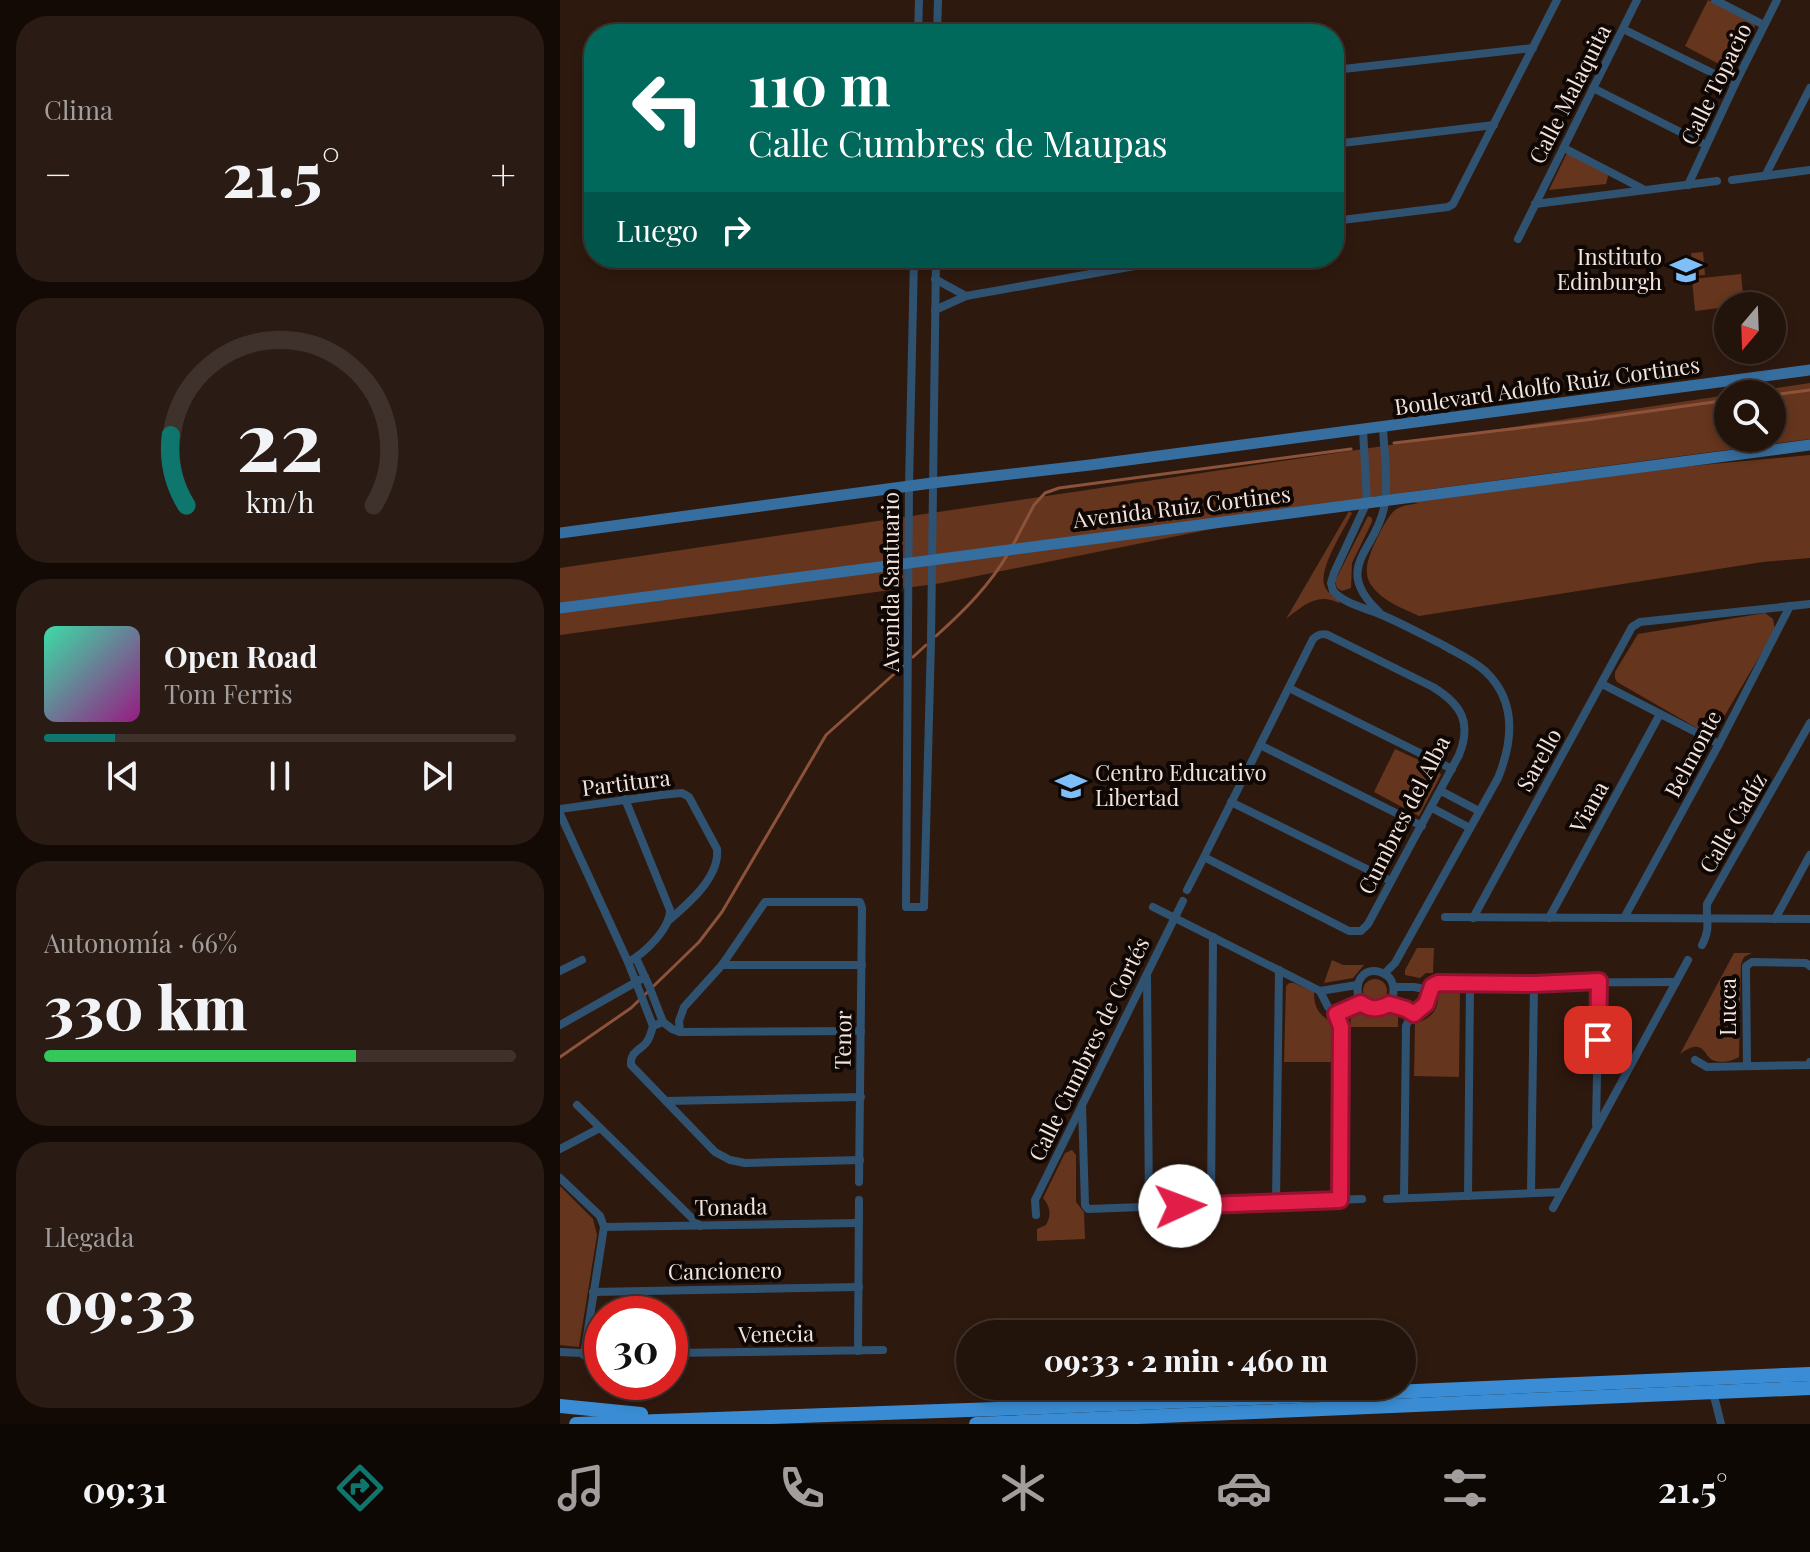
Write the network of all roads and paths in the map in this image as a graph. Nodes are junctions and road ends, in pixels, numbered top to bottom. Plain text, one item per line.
1 (919, 0) edge
2 (938, 0) edge
3 (1557, 0) edge
4 (1637, 0) edge
5 (1715, 0) edge
6 (1777, 0) edge
7 (918, 24) edge
8 (937, 24) edge
9 (1764, 25) junction
10 (1623, 29) junction
11 (1533, 48) junction
12 (1344, 69) edge
13 (1735, 84) junction
14 (1593, 88) junction
15 (1810, 88) edge
16 (1494, 125) junction
17 (1344, 143) edge
18 (1706, 145) junction
19 (1564, 148) junction
20 (1810, 170) edge
21 (1765, 176) junction
22 (1732, 180) dead end
23 (1717, 181) dead end
24 (1688, 185) junction
25 (1643, 189) junction
26 (1535, 204) junction
27 (1344, 220) edge
28 (1518, 239) dead end
29 (914, 268) edge
30 (936, 268) edge
31 (1124, 268) edge
32 (935, 279) junction
33 (966, 296) junction
34 (935, 310) junction
35 (1810, 370) edge
36 (1383, 427) junction
37 (1363, 430) junction
38 (1810, 445) edge
39 (932, 483) junction
40 (909, 486) junction
41 (1385, 500) junction
42 (1367, 502) junction
43 (560, 533) edge
44 (931, 560) junction
45 (910, 564) junction
46 (1810, 604) edge
47 (1790, 606) junction
48 (560, 608) edge
49 (1383, 616) junction
50 (1602, 684) junction
51 (1289, 688) junction
52 (1660, 714) junction
53 (1810, 723) edge
54 (1719, 744) junction
55 (1260, 745) junction
56 (1452, 769) junction
57 (1441, 791) junction
58 (625, 799) junction
59 (1231, 802) junction
60 (1432, 808) junction
61 (1479, 811) junction
62 (560, 812) edge
63 (1422, 826) junction
64 (1470, 828) junction
65 (1810, 855) edge
66 (1204, 857) junction
67 (1391, 881) junction
68 (1187, 890) dead end
69 (1183, 901) dead end
70 (1153, 907) dead end
71 (1174, 917) junction
72 (1445, 917) dead end
73 (1473, 918) junction
74 (1549, 918) junction
75 (1624, 918) junction
76 (1706, 919) junction
77 (1775, 919) junction
78 (1810, 919) edge
79 (668, 921) junction
80 (1213, 937) junction
81 (1702, 945) dead end
82 (582, 960) dead end
83 (632, 960) junction
84 (1688, 960) dead end
85 (722, 965) junction
86 (862, 965) junction
87 (1810, 966) edge
88 (1279, 970) junction
89 (560, 971) edge
90 (1147, 974) junction
91 (1384, 974) junction
92 (647, 981) junction
93 (1599, 981) junction
94 (1676, 982) junction
95 (1470, 983) junction
96 (1534, 984) junction
97 (1357, 985) junction
98 (637, 987) junction
99 (1394, 987) junction
100 (1430, 990) junction
101 (1320, 991) junction
102 (1361, 1003) junction
103 (1389, 1004) junction
104 (1336, 1014) junction
105 (1414, 1014) junction
106 (663, 1022) junction
107 (560, 1025) edge
108 (653, 1026) junction
109 (861, 1031) junction
110 (680, 1032) junction
111 (1695, 1060) dead end
112 (1810, 1063) edge
113 (1747, 1066) junction
114 (861, 1097) junction
115 (666, 1101) junction
116 (577, 1105) dead end
117 (1082, 1105) junction
118 (600, 1128) junction
119 (1596, 1128) junction
120 (560, 1149) edge
121 (860, 1160) junction
122 (560, 1178) edge
123 (859, 1182) dead end
124 (1561, 1192) junction
125 (1531, 1193) junction
126 (1468, 1196) junction
127 (1404, 1198) junction
128 (1362, 1199) dead end
129 (1387, 1199) dead end
130 (859, 1200) dead end
131 (1340, 1200) junction
132 (1276, 1203) junction
133 (1211, 1205) junction
134 (1149, 1207) junction
135 (1553, 1208) dead end
136 (1036, 1215) dead end
137 (859, 1223) junction
138 (700, 1226) junction
139 (604, 1227) junction
140 (859, 1287) junction
141 (593, 1292) junction
142 (592, 1296) edge
143 (883, 1350) dead end
144 (858, 1351) junction
145 (560, 1352) edge
146 (688, 1353) edge
147 (584, 1355) edge
148 (1810, 1374) edge
149 (1810, 1388) edge
150 (1713, 1392) junction
151 (560, 1406) edge
152 (1189, 1415) junction
153 (697, 1419) junction
154 (576, 1424) edge
155 (976, 1424) edge
156 (1154, 1424) edge
157 (1721, 1424) edge

1 - 7 street
2 - 8 street
3 - 11 street
4 - 10 street, Calle Malaquita
5 - 9 street
6 - 9 street, Calle Topacio
9 - 13 street, Calle Topacio
10 - 13 street
10 - 14 street, Calle Malaquita
11 - 12 street
11 - 16 street
13 - 18 street, Calle Topacio
14 - 18 street
14 - 19 street, Calle Malaquita
15 - 21 street
16 - 17 street
16 - 27 street
18 - 24 street, Calle Topacio
19 - 25 street
19 - 26 street, Calle Malaquita
20 - 21 street
21 - 22 street
23 - 24 street
24 - 25 street
25 - 26 street
26 - 28 street, Calle Malaquita
29 - 40 street, Avenida Santuario
30 - 32 street, Avenida Santuario
31 - 33 street
32 - 33 street
32 - 34 street, Avenida Santuario
33 - 34 street
34 - 39 street, Avenida Santuario
35 - 36 main road, Boulevard Adolfo Ruiz Cortines
36 - 37 main road
36 - 41 street
37 - 39 main road
37 - 42 street
38 - 41 main road, Avenida Ruiz Cortines
39 - 40 main road
39 - 44 street, Avenida Santuario
40 - 43 main road
40 - 45 street, Avenida Santuario
41 - 42 main road, Avenida Ruiz Cortines
41 - 49 street
42 - 44 main road, Avenida Ruiz Cortines
42 - 49 street
44 - 45 main road, Avenida Ruiz Cortines
44 - 45 street, Avenida Santuario
45 - 48 main road, Avenida Ruiz Cortines
46 - 47 street
47 - 50 street, Sarello
47 - 54 street, Belmonte
49 - 61 street
50 - 52 street
50 - 73 street, Sarello
51 - 55 street, Cumbres del Alba
51 - 56 street
51 - 56 street, Cumbres del Alba
52 - 54 street
52 - 74 street, Viana
53 - 76 street, Calle Cadíz
54 - 75 street, Belmonte
55 - 59 street, Cumbres del Alba
55 - 63 street
56 - 57 street, Cumbres del Alba
57 - 60 street, Cumbres del Alba
57 - 61 street
58 - 62 street, Partitura
58 - 79 street
58 - 79 street, Partitura
59 - 66 street, Cumbres del Alba
59 - 67 street
60 - 63 street, Cumbres del Alba
60 - 64 street
61 - 64 street
62 - 83 street
63 - 67 street, Cumbres del Alba
64 - 91 street
65 - 77 street
66 - 67 street, Cumbres del Alba
66 - 68 street, Cumbres del Alba
69 - 71 street, Calle Cumbres de Cortés
70 - 71 street
71 - 80 street
71 - 90 street, Calle Cumbres de Cortés
72 - 73 street
73 - 74 street
74 - 75 street
75 - 76 street
76 - 77 street
76 - 81 street, Calle Cadíz
77 - 78 street
79 - 83 street
80 - 88 street
80 - 133 street
82 - 89 street
83 - 92 street
83 - 98 street
84 - 94 street
85 - 86 street
85 - 86 street, Tenor
85 - 110 street
86 - 109 street, Tenor
87 - 113 street, Lucca
88 - 101 street
88 - 132 street
90 - 117 street, Calle Cumbres de Cortés
90 - 134 street
91 - 97 street
91 - 99 street
92 - 98 street
92 - 106 street
93 - 94 street
93 - 96 street
93 - 119 street
94 - 119 street
95 - 96 street
95 - 100 street
95 - 126 street
96 - 125 street
97 - 101 street
97 - 102 street
98 - 107 street
98 - 108 street
99 - 100 street
99 - 103 street
100 - 105 street
101 - 104 street
102 - 103 street
102 - 104 street
103 - 105 street
104 - 131 street
105 - 127 street
106 - 108 street
106 - 110 street
108 - 115 street
109 - 110 street
109 - 114 street, Tenor
111 - 113 street
112 - 113 street
114 - 115 street
114 - 121 street, Tenor
115 - 121 street
116 - 118 street
117 - 134 street
117 - 136 street, Calle Cumbres de Cortés
118 - 120 street
118 - 138 street
119 - 124 street
121 - 123 street, Tenor
122 - 139 street
124 - 125 street
124 - 135 street
125 - 126 street
126 - 127 street
127 - 129 street
128 - 131 street
130 - 137 street
131 - 132 street
132 - 133 street
133 - 134 street
137 - 138 street, Tonada
137 - 140 street
138 - 139 street, Tonada
139 - 141 street
140 - 141 street, Cancionero
140 - 144 street
141 - 142 street
143 - 144 street, Venecia
144 - 146 street, Venecia
145 - 147 street
148 - 153 highway
149 - 150 highway
150 - 152 highway
150 - 157 street
151 - 153 highway
152 - 155 highway
152 - 156 highway
153 - 154 highway

